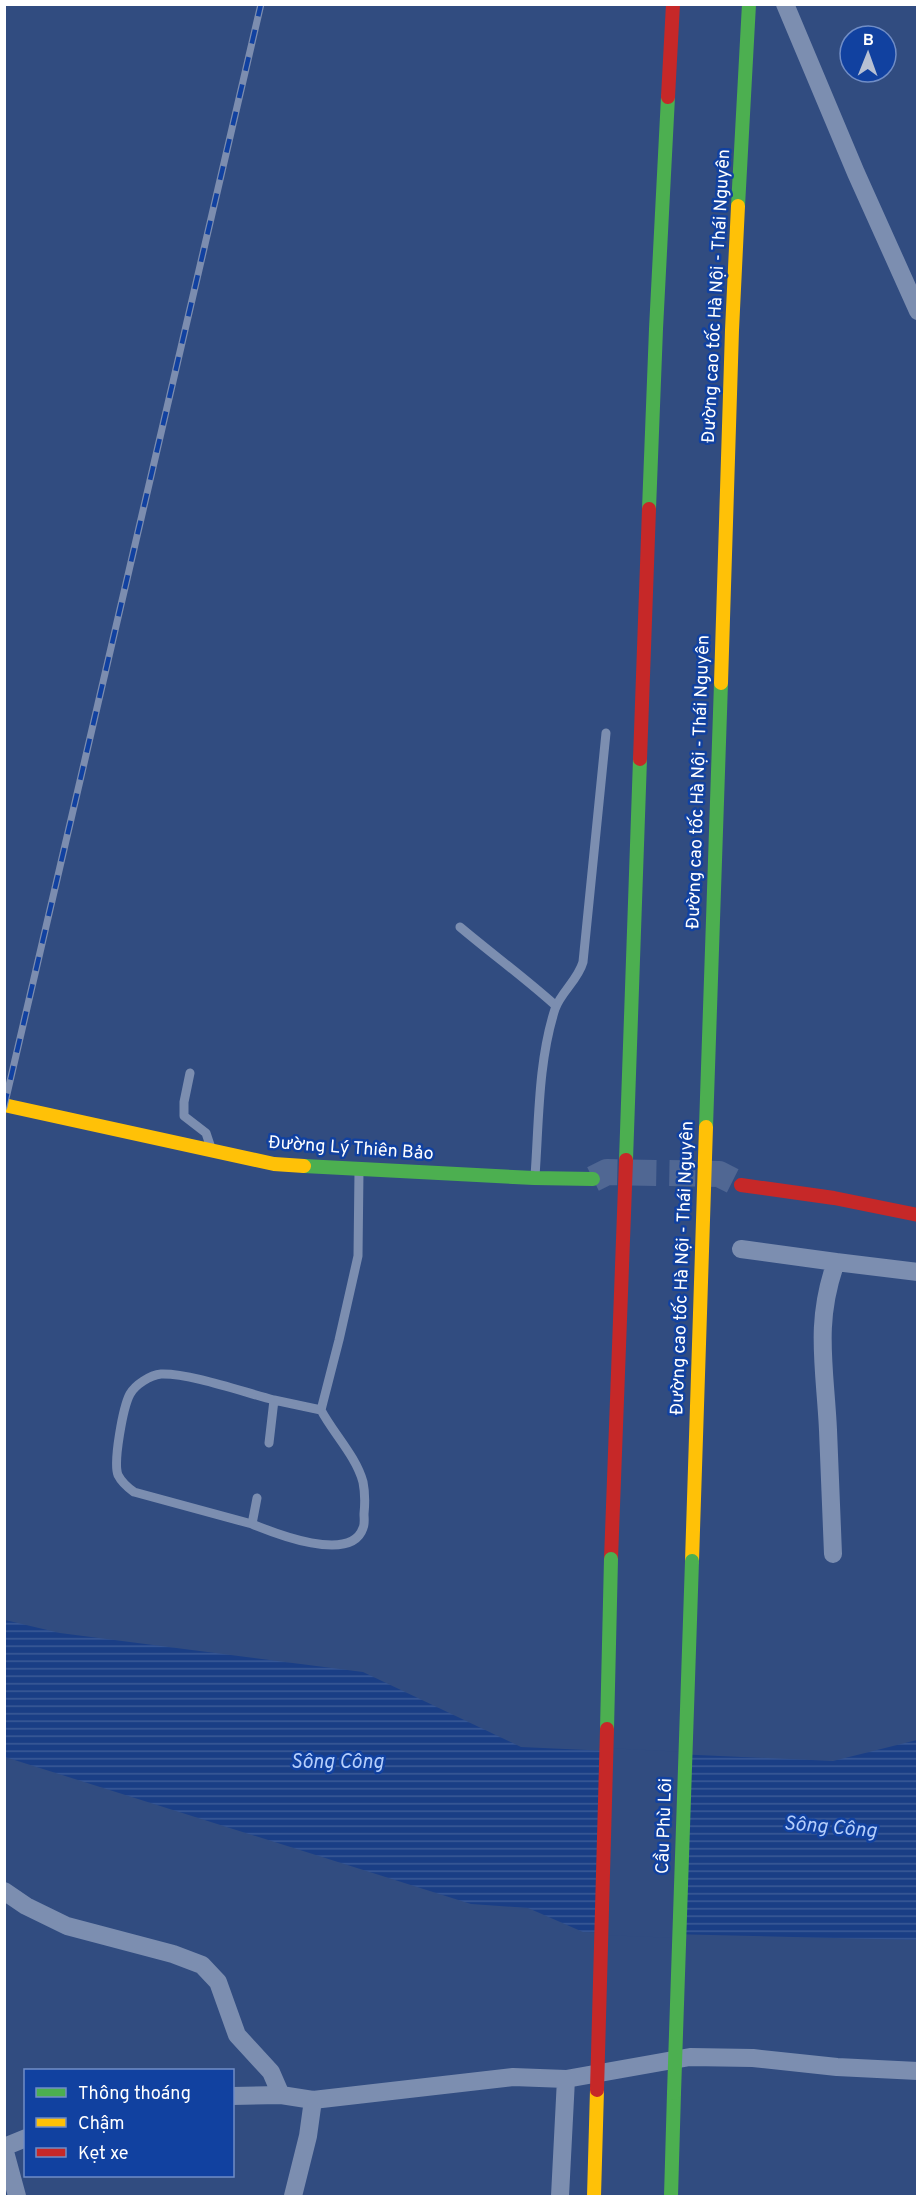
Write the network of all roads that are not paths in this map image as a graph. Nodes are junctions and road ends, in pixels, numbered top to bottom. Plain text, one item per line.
1 (673, 4) edge
2 (749, 4) edge
3 (785, 4) edge
4 (918, 311) edge
5 (606, 733) dead end
6 (460, 927) dead end
7 (556, 1006) junction
8 (190, 1073) dead end
9 (4, 1105) edge
10 (212, 1150) junction
11 (359, 1169) junction
12 (534, 1178) junction
13 (593, 1179) tunnel mouth
14 (741, 1185) tunnel mouth
15 (918, 1215) edge
16 (741, 1249) dead end
17 (836, 1262) junction
18 (918, 1272) edge
19 (274, 1400) junction
20 (321, 1410) junction
21 (269, 1443) dead end
22 (258, 1498) dead end
23 (252, 1524) junction
24 (833, 1554) dead end
25 (692, 1561) joint
26 (4, 1891) edge
27 (918, 2072) edge
28 (566, 2079) junction
29 (281, 2095) junction
30 (234, 2096) edge
31 (313, 2100) junction
32 (24, 2139) edge
33 (4, 2147) edge
34 (17, 2196) edge
35 (293, 2196) edge
36 (560, 2196) edge
37 (594, 2196) edge
38 (671, 2196) edge

1 - 37 main road, bridge
2 - 25 main road, Đường cao tốc Hà Nội - Thái Nguyên
3 - 4 street
5 - 7 lane
6 - 7 lane
7 - 12 lane
8 - 10 lane
9 - 10 main road, Đường Lý Thiên Bảo
10 - 11 main road, Đường Lý Thiên Bảo
11 - 12 main road, Đường Lý Thiên Bảo
11 - 20 lane
12 - 13 main road, Đường Lý Thiên Bảo
14 - 15 main road
16 - 17 street
17 - 18 street
17 - 24 street
19 - 20 lane
19 - 21 lane
19 - 23 lane
20 - 23 lane
22 - 23 lane
25 - 38 main road, Cầu Phù Lôi, bridge
26 - 29 street
27 - 28 street
28 - 31 street
28 - 36 street
29 - 30 street
29 - 31 street
31 - 35 street
32 - 33 street
33 - 34 street

